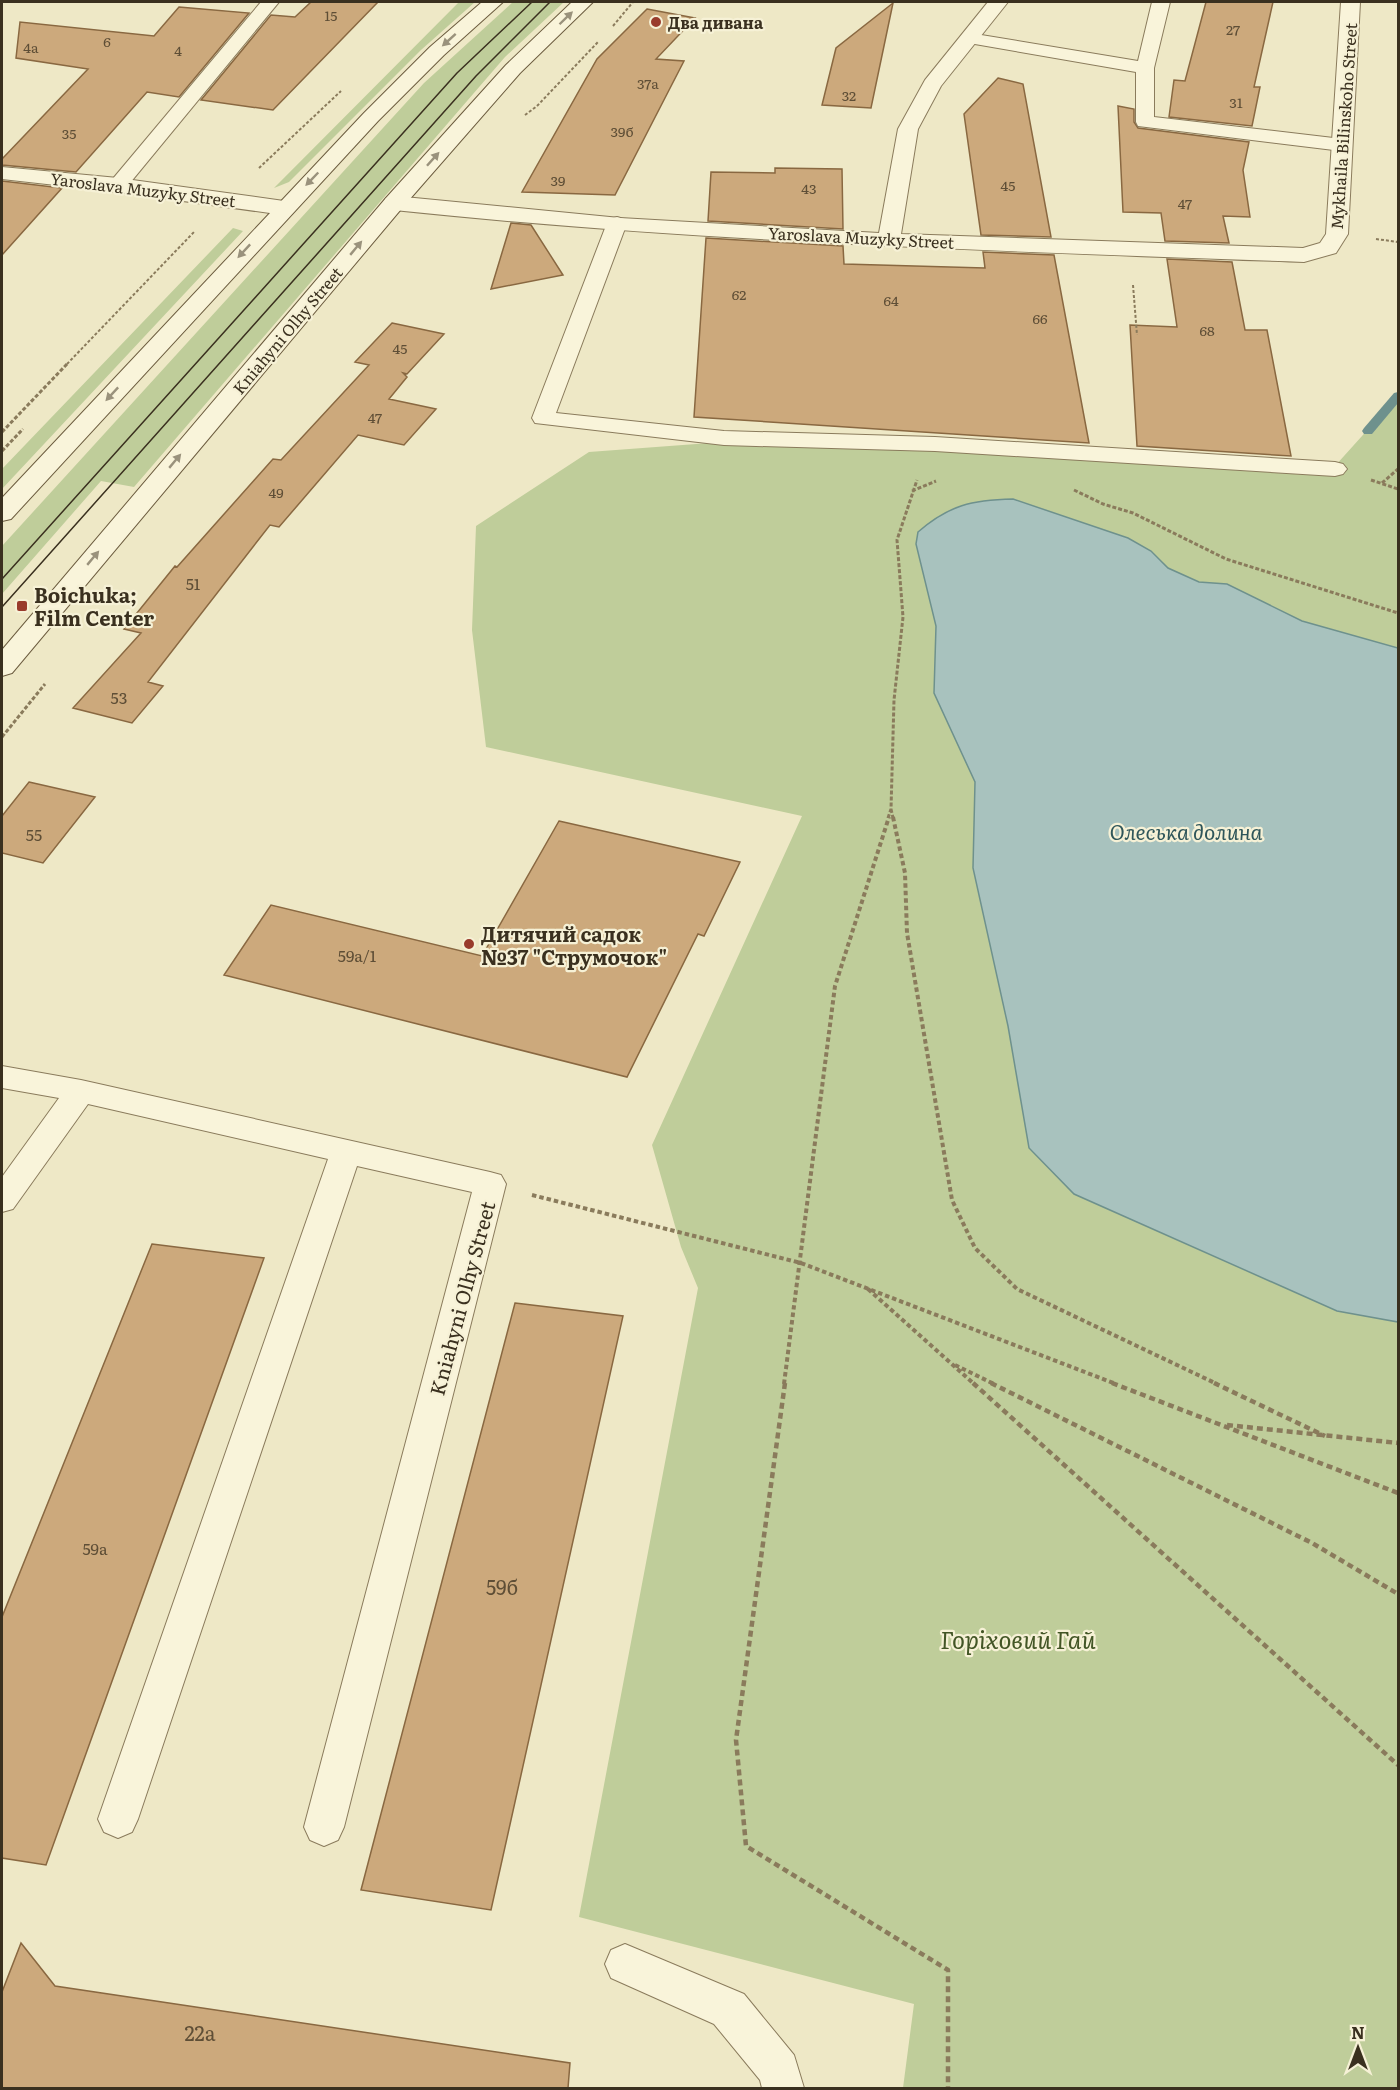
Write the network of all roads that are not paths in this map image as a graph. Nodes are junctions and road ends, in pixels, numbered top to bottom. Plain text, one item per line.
1 (270, 2) edge
2 (493, 2) edge
3 (583, 2) edge
4 (998, 2) edge
5 (1161, 2) edge
6 (1351, 2) edge
7 (969, 38) junction
8 (1145, 68) junction
9 (1342, 145) junction
10 (2, 173) edge
11 (118, 185) junction
12 (394, 203) junction
13 (284, 208) junction
14 (617, 223) junction
15 (889, 240) junction
16 (1328, 248) joint
17 (1335, 469) dead end
18 (2, 513) edge
19 (2, 667) edge
20 (2, 1077) edge
21 (81, 1091) junction
22 (346, 1151) junction
23 (2, 1200) edge
24 (118, 1819) dead end
25 (324, 1827) dead end
26 (625, 1964) dead end
27 (783, 2088) edge

1 - 11 lane
2 -> 13 street
12 -> 3 street, Kniahyni Olhy Street
4 - 7 street
5 - 8 lane
6 - 9 street, Mykhaila Bilinskoho Street
7 - 8 lane
7 - 15 street
8 - 9 lane
9 - 16 street, Mykhaila Bilinskoho Street
10 - 11 street, Yaroslava Muzyky Street
11 - 13 street, Yaroslava Muzyky Street
12 - 14 street, Yaroslava Muzyky Street
19 -> 12 street, Kniahyni Olhy Street
13 -> 18 street
14 - 15 street, Yaroslava Muzyky Street
14 - 17 lane
15 - 16 street, Yaroslava Muzyky Street
20 - 21 lane, Kniahyni Olhy Street
21 - 22 lane, Kniahyni Olhy Street
21 - 23 lane
22 - 24 lane
22 - 25 lane, Kniahyni Olhy Street
26 - 27 lane

